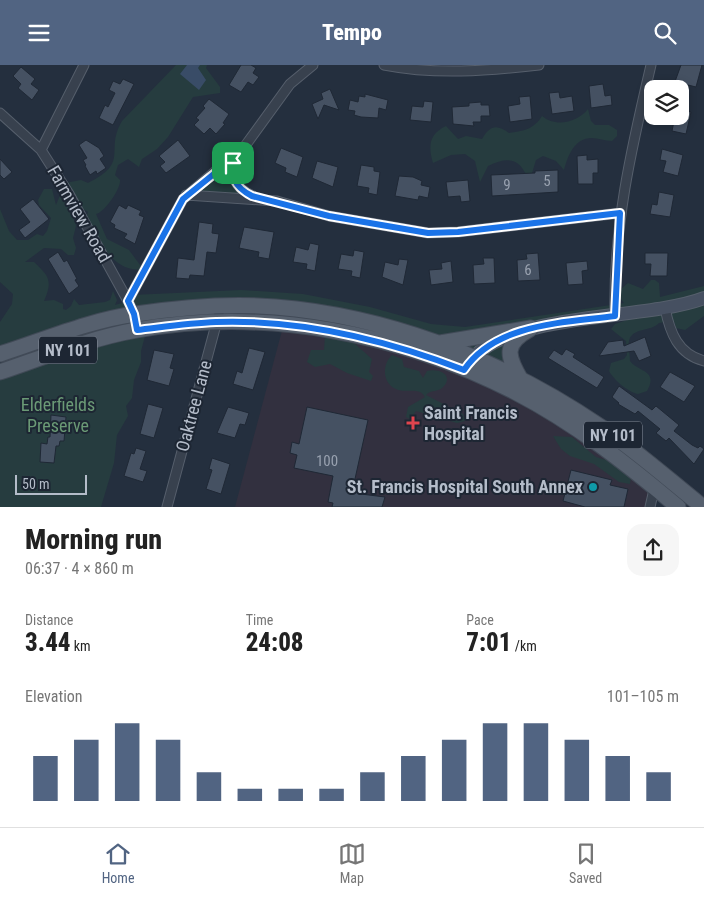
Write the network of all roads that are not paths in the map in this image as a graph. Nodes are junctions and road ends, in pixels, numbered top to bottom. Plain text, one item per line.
1 (84, 65) edge
2 (313, 65) edge
3 (384, 65) edge
4 (539, 65) edge
5 (651, 65) edge
6 (0, 113) edge
7 (42, 150) junction
8 (236, 156) junction
9 (186, 195) junction
10 (258, 198) junction
11 (620, 213) junction
12 (704, 298) edge
13 (221, 306) junction
14 (131, 307) junction
15 (665, 308) junction
16 (615, 316) junction
17 (216, 322) junction
18 (531, 328) junction
19 (137, 330) junction
20 (440, 343) junction
21 (0, 354) edge
22 (704, 361) edge
23 (468, 364) junction
24 (0, 372) edge
25 (521, 380) junction
26 (658, 470) junction
27 (654, 487) junction
28 (167, 507) edge
29 (650, 507) edge
30 (678, 507) edge
31 (703, 507) edge

1 - 7 street
2 - 8 street
3 - 4 street
5 - 11 street
6 - 7 street, Farmview Road
7 - 14 street, Farmview Road
8 - 9 street
8 - 10 street
9 - 10 street
9 - 14 street
10 - 11 street
11 - 16 street
12 - 15 main road
13 - 14 main road, NY 101
13 - 17 street, Oaktree Lane
13 - 20 main road, NY 101
14 - 19 street, Farmview Road
14 - 21 main road, NY 101
15 - 16 main road
15 - 22 street
16 - 18 main road
17 - 19 main road, NY 101
17 - 23 main road, NY 101
17 - 28 street, Oaktree Lane
18 - 20 main road
18 - 23 main road
18 - 25 main road
19 - 24 main road, NY 101
20 - 23 main road, NY 101
23 - 25 main road, NY 101
23 - 27 main road, NY 101
25 - 26 main road, NY 101
26 - 27 street
26 - 31 main road, NY 101
27 - 29 street
27 - 30 main road, NY 101

